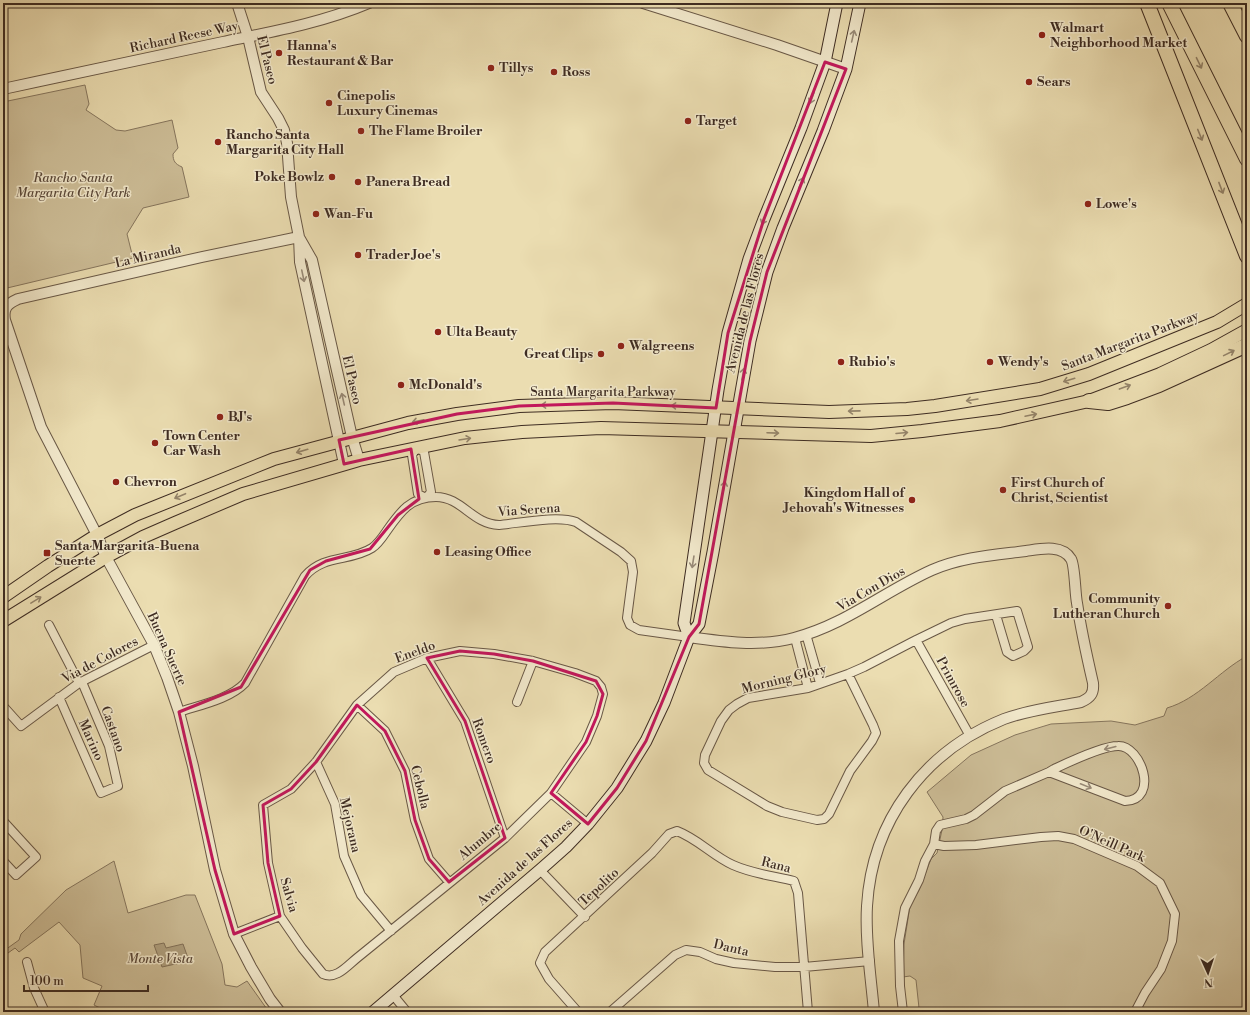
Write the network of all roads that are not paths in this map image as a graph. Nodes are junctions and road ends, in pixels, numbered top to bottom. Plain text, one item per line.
1 (237, 3) edge
2 (369, 3) edge
3 (644, 3) edge
4 (837, 3) edge
5 (860, 3) edge
6 (1147, 3) edge
7 (1169, 3) edge
8 (1230, 3) edge
9 (664, 6) edge
10 (1247, 36) edge
11 (248, 37) junction
12 (825, 62) junction
13 (846, 69) junction
14 (3, 89) edge
15 (1247, 159) edge
16 (300, 237) junction
17 (1247, 256) edge
18 (1247, 304) edge
19 (6, 306) joint
20 (1247, 330) edge
21 (1247, 345) edge
22 (1089, 401) junction
23 (716, 408) junction
24 (738, 408) junction
25 (713, 431) junction
26 (734, 432) junction
27 (352, 437) junction
28 (339, 440) junction
29 (417, 448) junction
30 (358, 460) junction
31 (344, 464) junction
32 (426, 498) junction
33 (96, 535) junction
34 (106, 557) junction
35 (3, 597) edge
36 (996, 615) junction
37 (3, 621) edge
38 (49, 625) dead end
39 (806, 634) junction
40 (689, 637) junction
41 (795, 638) junction
42 (916, 640) junction
43 (154, 645) junction
44 (427, 658) junction
45 (533, 661) junction
46 (848, 674) junction
47 (80, 682) junction
48 (820, 684) junction
49 (601, 687) joint
50 (808, 688) junction
51 (59, 697) junction
52 (517, 702) dead end
53 (357, 705) junction
54 (3, 706) edge
55 (179, 712) junction
56 (970, 736) junction
57 (316, 762) junction
58 (1049, 772) junction
59 (101, 793) joint
60 (550, 793) junction
61 (263, 804) joint
62 (3, 821) edge
63 (588, 824) junction
64 (677, 831) joint
65 (505, 838) junction
66 (934, 844) junction
67 (3, 861) edge
68 (540, 870) junction
69 (449, 882) junction
70 (280, 916) junction
71 (585, 917) junction
72 (391, 931) junction
73 (234, 934) junction
74 (870, 961) junction
75 (27, 962) dead end
76 (804, 967) junction
77 (327, 976) joint
78 (393, 995) junction
79 (45, 1012) edge
80 (280, 1012) edge
81 (373, 1012) edge
82 (407, 1012) edge
83 (578, 1012) edge
84 (610, 1012) edge
85 (808, 1012) edge
86 (874, 1012) edge
87 (903, 1012) edge
88 (1134, 1012) edge

1 - 11 street, El Paseo
2 - 11 street, Richard Reese Way
3 - 9 street
4 - 12 main road, Avenida de las Flores
13 -> 5 main road, Avenida de las Flores
6 -> 17 highway
7 -> 15 highway
8 - 10 highway
9 - 12 street
11 - 14 street, Richard Reese Way
11 - 16 street, El Paseo
12 - 13 street
12 -> 23 main road, Avenida de las Flores
24 -> 13 main road, Avenida de las Flores
16 - 19 street, La Miranda
27 -> 16 street, El Paseo
16 -> 28 street, El Paseo
18 -> 24 main road, Santa Margarita Parkway
19 - 33 street, Buena Suerte
22 -> 20 main road
22 -> 21 highway
26 -> 22 main road
23 - 24 main road, Santa Margarita Parkway
23 - 25 main road, Avenida de las Flores
23 -> 27 main road, Santa Margarita Parkway
24 - 26 main road, Avenida de las Flores
25 - 26 main road
29 -> 25 main road
25 -> 40 main road, Avenida de las Flores
40 -> 26 main road, Avenida de las Flores
27 - 28 main road, Santa Margarita Parkway
27 - 30 street, El Paseo
28 - 31 street, El Paseo
28 -> 33 main road, Santa Margarita Parkway
29 - 30 main road
29 - 32 street
29 - 32 street
30 - 31 main road
31 - 34 main road
32 - 40 street, Via Serena
32 - 55 street, Via Serena
33 - 34 street, Buena Suerte
33 - 35 main road, Santa Margarita Parkway
37 -> 34 main road
34 - 43 street, Buena Suerte
36 - 36 street, Morning Glory
36 - 42 street, Morning Glory
38 - 47 street, Castano
39 - 41 street, Via Con Dios
39 - 48 street
39 - 56 street, Via Con Dios
40 - 41 street, Via Con Dios
40 - 63 main road, Avenida de las Flores
41 - 50 street
42 - 46 street, Morning Glory
42 - 56 street, Primrose
43 - 47 street, Via de Colores
43 - 55 street, Buena Suerte
44 - 45 street, Eneldo
44 - 53 street, Eneldo
44 - 65 street, Romero
45 - 49 street, Eneldo
45 - 52 street
46 - 48 street, Morning Glory
46 - 50 street, Morning Glory
47 - 51 street, Via de Colores
47 - 59 street, Castano
48 - 50 street, Morning Glory
49 - 60 street, Alumbre
51 - 54 street, Via de Colores
51 - 59 street, Marino
53 - 57 street, Eneldo
53 - 69 street, Cebolla
55 - 73 street, Buena Suerte
56 - 74 street
57 - 61 street, Eneldo
57 - 72 street, Mejorana
58 -> 58 street
58 - 66 street
60 - 63 street
60 - 65 street, Alumbre
61 - 70 street, Salvia
62 - 67 street
63 - 68 main road, Avenida de las Flores
64 - 71 street, Tepolito
64 - 76 street, Rana
65 - 69 street, Alumbre
66 - 87 street
66 - 88 street, O'Neill Park
68 - 71 street
68 - 78 main road, Avenida de las Flores
69 - 72 street, Alumbre
70 - 73 street
70 - 77 street, Salvia
71 - 83 street, Tepolito
72 - 77 street, Alumbre
73 - 80 street, Buena Suerte
74 - 76 street, Danta
74 - 86 street
75 - 79 street
76 - 84 street, Danta
76 - 85 street
78 - 81 main road, Avenida de las Flores
78 - 82 street

